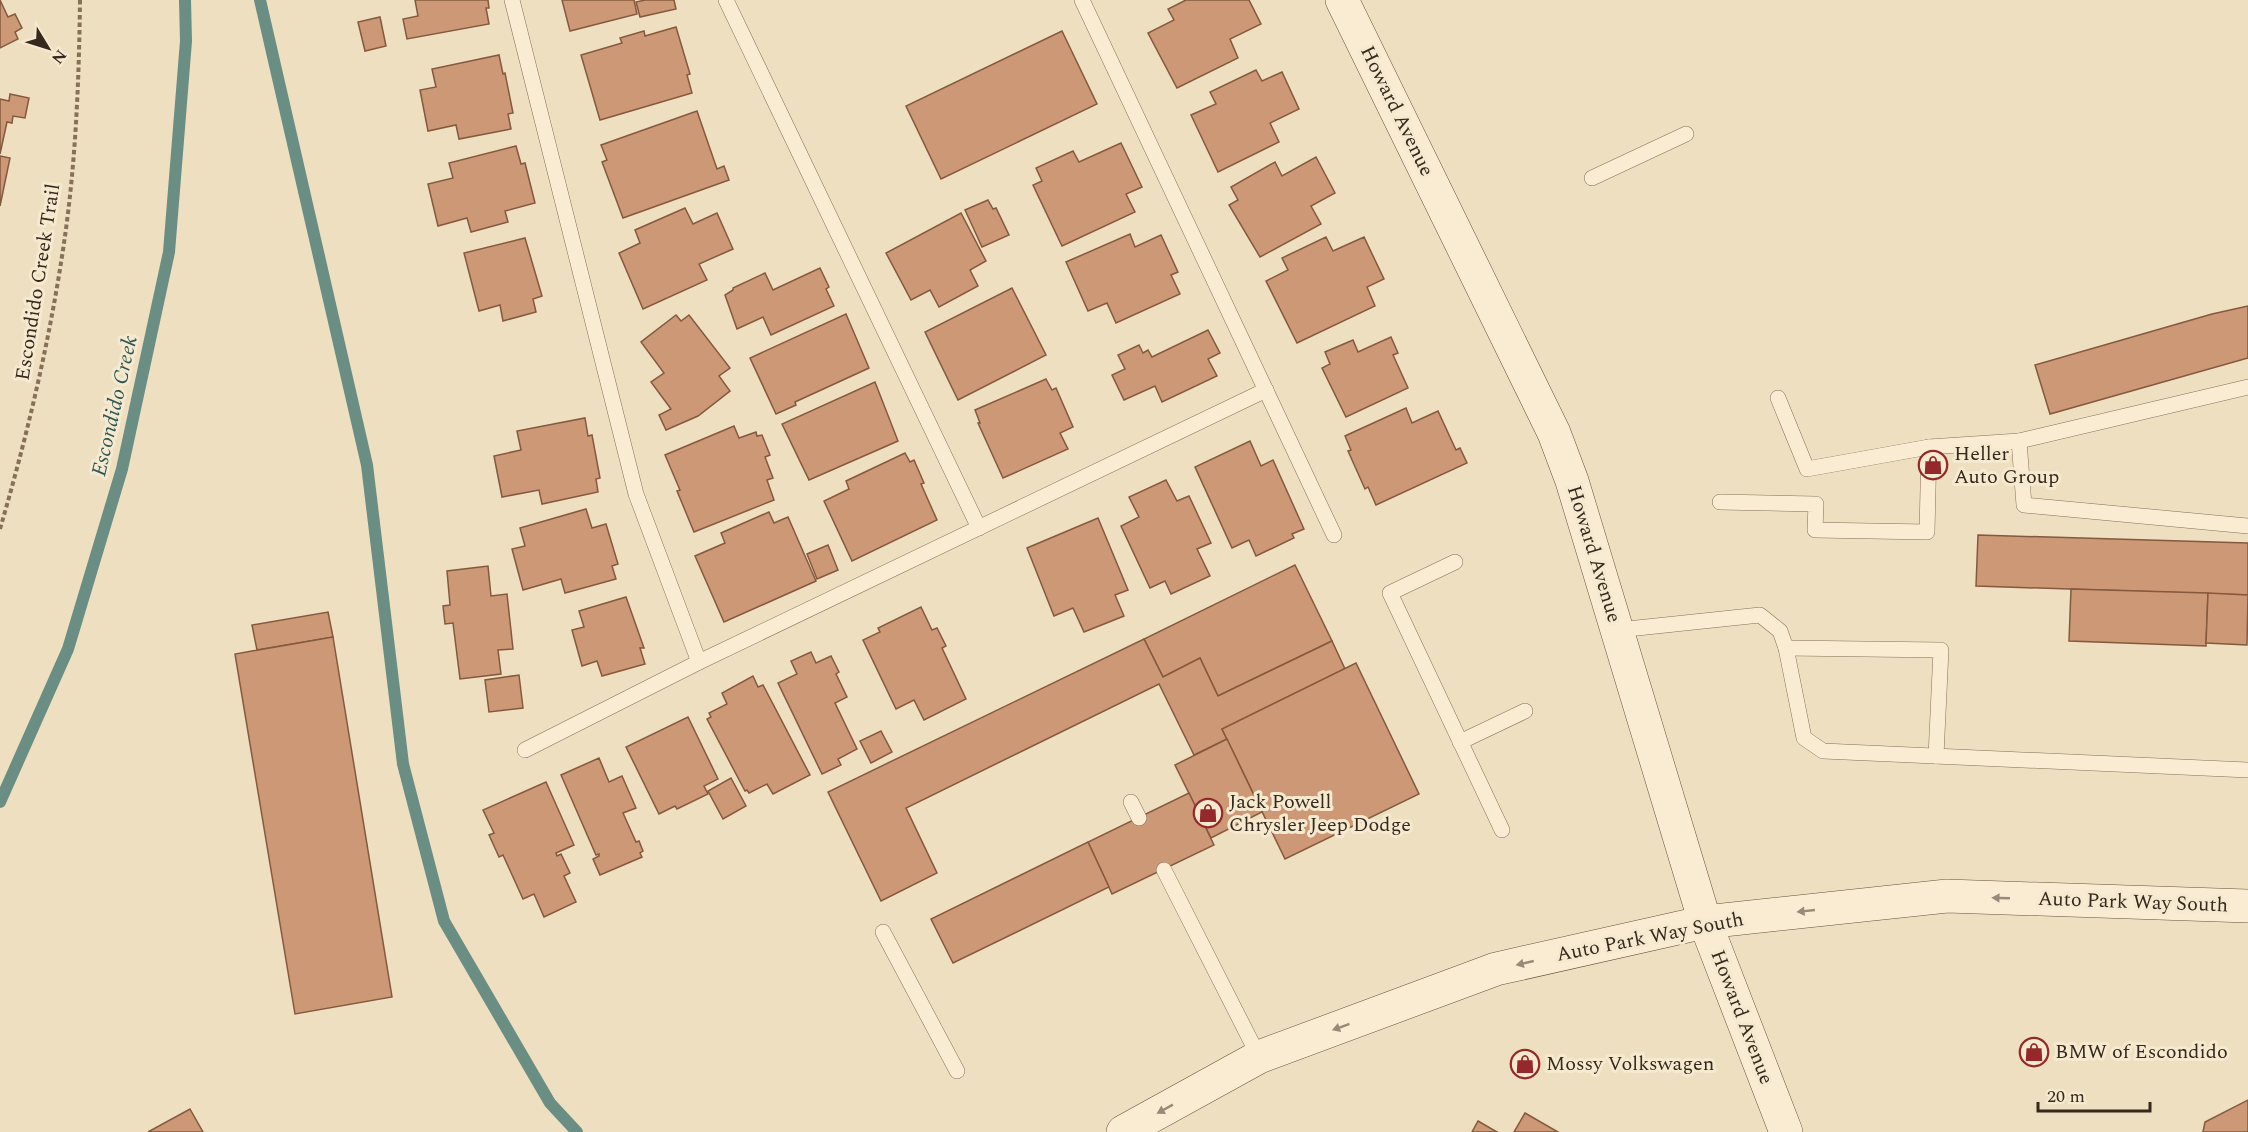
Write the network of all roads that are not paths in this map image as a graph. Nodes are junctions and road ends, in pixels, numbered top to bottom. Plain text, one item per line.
1 (512, 0) edge
2 (726, 0) edge
3 (1082, 0) edge
4 (1342, 0) edge
5 (1686, 134) dead end
6 (1592, 178) dead end
7 (2248, 387) edge
8 (1266, 390) junction
9 (1778, 398) dead end
10 (2019, 441) junction
11 (1929, 447) junction
12 (1720, 502) dead end
13 (2248, 526) edge
14 (979, 528) junction
15 (1334, 535) dead end
16 (1455, 562) dead end
17 (1618, 630) junction
18 (1786, 648) junction
19 (699, 662) junction
20 (1525, 711) dead end
21 (1460, 742) junction
22 (525, 750) dead end
23 (1936, 756) junction
24 (2248, 770) edge
25 (1131, 802) dead end
26 (1139, 818) dead end
27 (1502, 830) dead end
28 (1164, 870) dead end
29 (2248, 906) edge
30 (1705, 922) junction
31 (883, 932) dead end
32 (1258, 1057) junction
33 (957, 1071) dead end
34 (1123, 1132) edge
35 (1786, 1132) edge

1 - 19 lane
2 - 14 lane
3 - 8 lane
4 - 17 street, Howard Avenue
5 - 6 lane
7 - 10 lane
8 - 14 lane
8 - 15 lane
9 - 11 lane
10 - 11 lane
10 - 13 lane
11 - 12 lane
14 - 19 lane
16 - 21 lane
17 - 18 lane
17 - 30 street, Howard Avenue
18 - 23 lane
18 - 23 lane
19 - 22 lane
20 - 21 lane
21 - 27 lane
23 - 24 lane
25 - 26 lane
28 - 32 lane
29 -> 30 street, Auto Park Way South
30 -> 32 street, Auto Park Way South
30 - 35 street, Howard Avenue
31 - 33 lane
32 -> 34 street, Auto Park Way South

